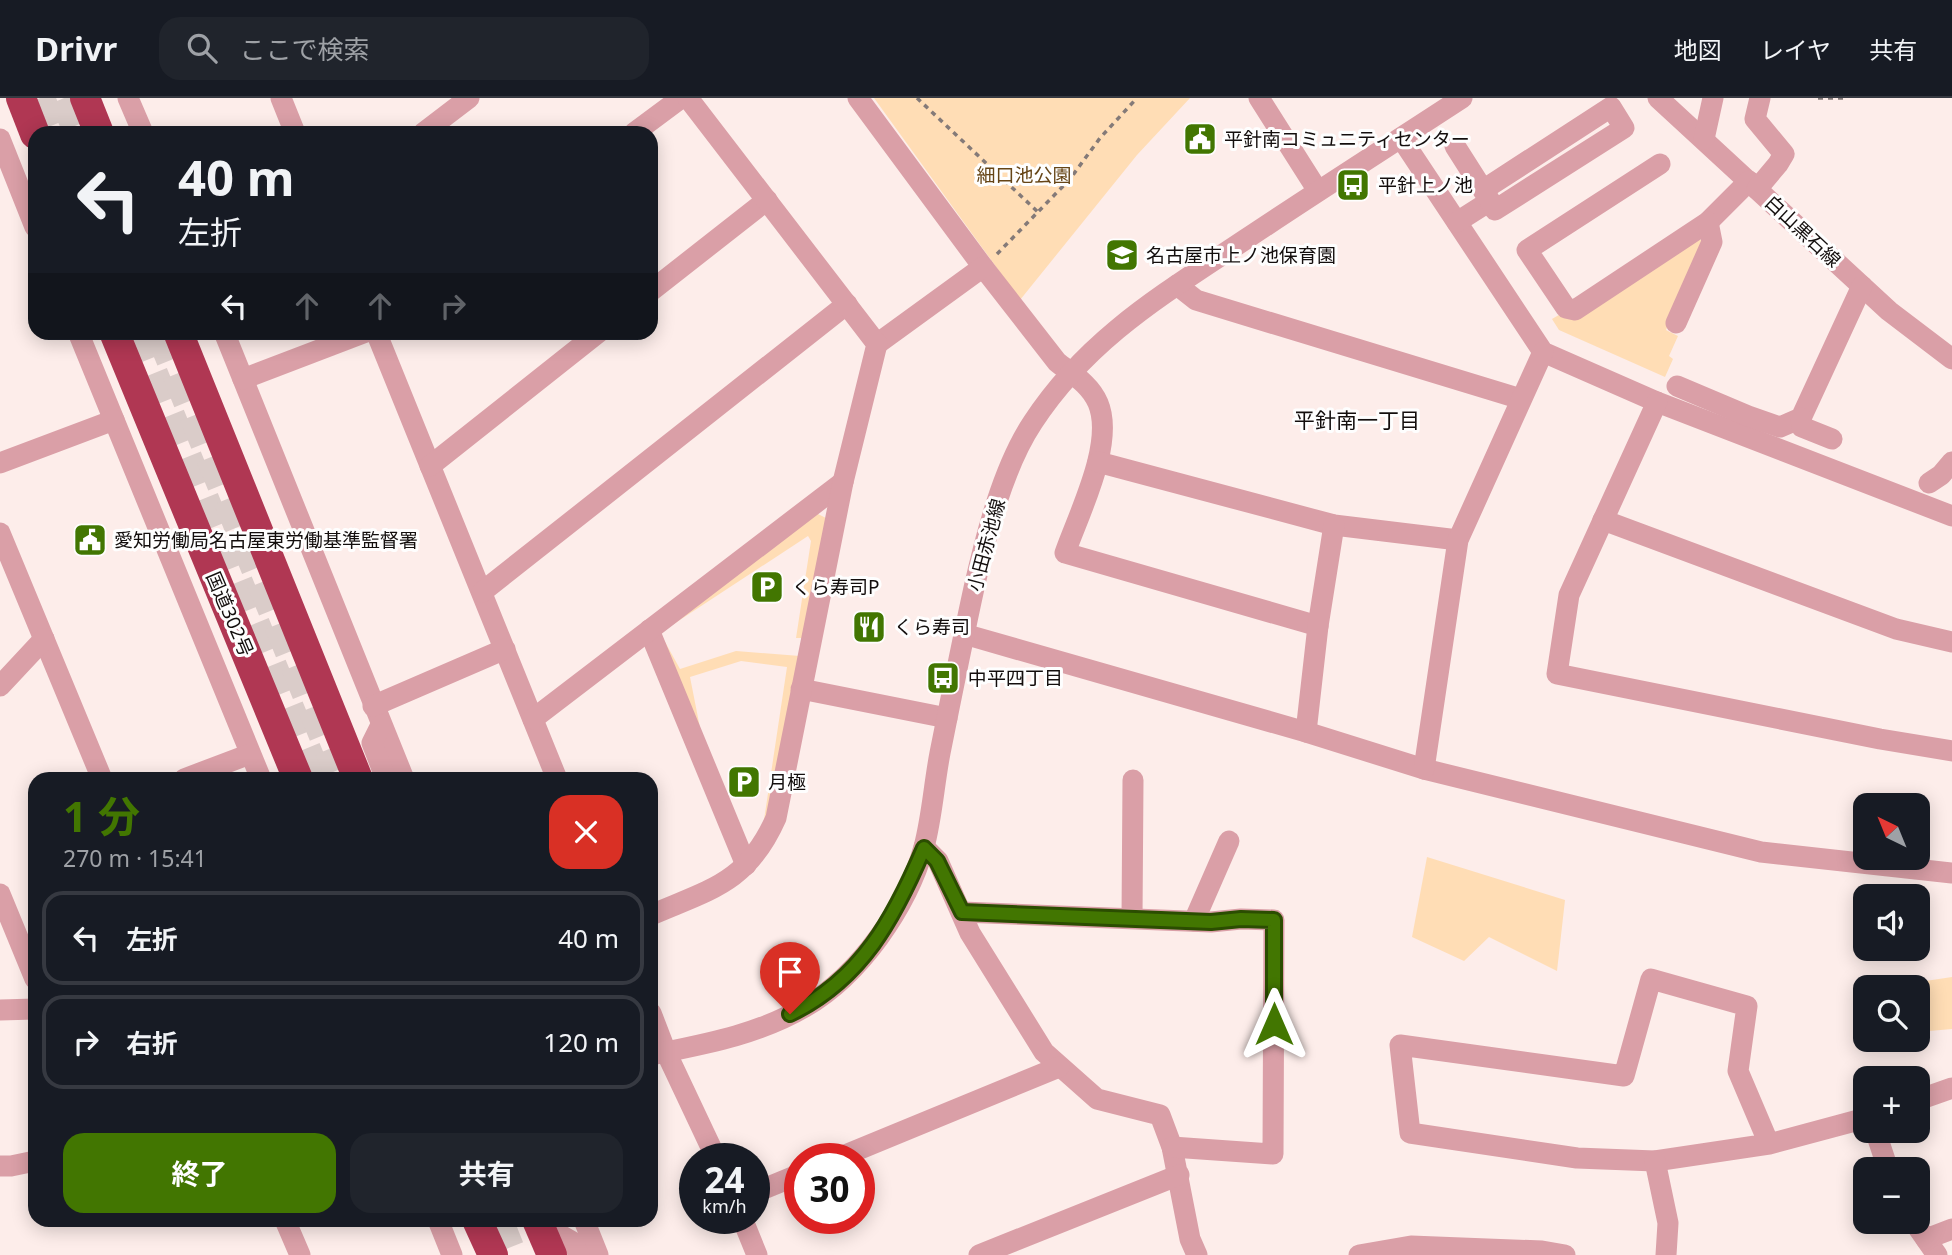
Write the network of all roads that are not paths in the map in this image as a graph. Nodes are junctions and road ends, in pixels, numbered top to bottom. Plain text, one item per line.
1 (21, 98) edge
2 (85, 98) edge
3 (128, 98) edge
4 (281, 98) edge
5 (469, 98) edge
6 (681, 98) edge
7 (688, 98) edge
8 (858, 98) edge
9 (1259, 98) edge
10 (1462, 98) edge
11 (1658, 98) edge
12 (1713, 98) edge
13 (1760, 98) edge
14 (32, 126) edge
15 (96, 126) edge
16 (140, 126) edge
17 (292, 126) edge
18 (433, 126) edge
19 (643, 126) edge
20 (1401, 138) junction
21 (0, 139) edge
22 (1704, 139) junction
23 (1455, 146) dead end
24 (1660, 164) dead end
25 (1753, 185) junction
26 (1318, 191) junction
27 (1486, 195) junction
28 (767, 200) junction
29 (28, 209) edge
30 (1457, 222) junction
31 (1708, 222) junction
32 (983, 267) junction
33 (1177, 285) junction
34 (658, 286) edge
35 (1862, 286) junction
36 (846, 304) junction
37 (1676, 323) dead end
38 (81, 340) edge
39 (117, 340) edge
40 (181, 340) edge
41 (227, 340) edge
42 (345, 340) edge
43 (379, 340) edge
44 (589, 340) edge
45 (877, 344) junction
46 (1543, 352) junction
47 (1952, 359) edge
48 (1073, 371) junction
49 (243, 379) junction
50 (1677, 386) dead end
51 (1521, 399) junction
52 (1657, 402) junction
53 (1801, 418) junction
54 (114, 419) junction
55 (1832, 439) dead end
56 (1952, 462) edge
57 (0, 463) edge
58 (1098, 463) junction
59 (429, 466) junction
60 (843, 482) junction
61 (1929, 483) dead end
62 (1952, 516) edge
63 (1603, 520) junction
64 (1334, 526) junction
65 (0, 533) edge
66 (1458, 540) junction
67 (482, 592) junction
68 (1318, 626) junction
69 (649, 630) junction
70 (964, 634) junction
71 (44, 639) junction
72 (1952, 642) edge
73 (505, 649) junction
74 (0, 686) edge
75 (801, 689) junction
76 (377, 715) junction
77 (947, 718) junction
78 (533, 719) junction
79 (1306, 732) junction
80 (1952, 751) edge
81 (250, 754) junction
82 (1424, 769) junction
83 (99, 772) edge
84 (202, 772) edge
85 (258, 772) edge
86 (296, 772) edge
87 (355, 772) edge
88 (383, 772) edge
89 (401, 772) edge
90 (554, 772) edge
91 (1133, 780) dead end
92 (1229, 841) dead end
93 (924, 848) junction
94 (746, 865) junction
95 (1952, 873) edge
96 (0, 894) edge
97 (658, 912) edge
98 (962, 912) junction
99 (1132, 918) junction
100 (1194, 922) junction
101 (28, 962) edge
102 (28, 1009) edge
103 (0, 1010) edge
104 (659, 1053) edge
105 (1059, 1067) junction
106 (1952, 1088) edge
107 (1930, 1096) edge
108 (1853, 1121) edge
109 (708, 1143) edge
110 (874, 1143) edge
111 (1769, 1144) junction
112 (1172, 1147) junction
113 (1655, 1161) junction
114 (28, 1163) edge
115 (0, 1166) edge
116 (1179, 1175) junction
117 (288, 1227) edge
118 (441, 1227) edge
119 (480, 1227) edge
120 (540, 1227) edge
121 (548, 1227) edge
122 (587, 1227) edge
123 (1952, 1229) edge
124 (748, 1234) edge
125 (1925, 1238) edge
126 (300, 1255) edge
127 (453, 1255) edge
128 (493, 1255) edge
129 (552, 1255) edge
130 (579, 1255) edge
131 (598, 1255) edge
132 (757, 1255) edge
133 (979, 1255) edge
134 (1197, 1255) edge
135 (1359, 1255) edge
136 (1565, 1255) edge
137 (1666, 1255) edge

1 - 14 highway
2 - 15 highway
3 - 16 street
4 - 17 street
5 - 18 street
6 - 19 street
7 - 28 street
8 - 32 street
9 - 26 street
10 - 20 street, 小田赤池線
11 - 22 street, 白山黒石線
12 - 22 street
13 - 25 street
20 - 26 street, 小田赤池線
20 - 30 street
21 - 29 street
22 - 25 street, 白山黒石線
23 - 27 street
24 - 31 street
25 - 31 street
25 - 35 street, 白山黒石線
26 - 33 street, 小田赤池線
27 - 27 street
27 - 30 street
28 - 34 street
28 - 36 street
30 - 46 street
31 - 37 street
32 - 45 street
32 - 48 street
33 - 48 street, 小田赤池線
33 - 51 street
35 - 47 street, 白山黒石線
35 - 53 street
36 - 45 street
36 - 67 street
38 - 54 street
39 - 86 highway, 国道302号
40 - 87 highway
41 - 49 street
42 - 49 street
43 - 59 street
44 - 59 street
45 - 60 street
46 - 51 street
46 - 52 street
48 - 58 street
48 - 70 street, 小田赤池線
49 - 76 street
50 - 53 street
51 - 66 street
52 - 62 street
52 - 63 street
53 - 55 street
54 - 57 street
54 - 81 street
56 - 61 street
58 - 64 street
58 - 68 street
59 - 67 street
60 - 69 street
60 - 75 street
63 - 72 street
63 - 80 street
64 - 66 street
64 - 68 street
65 - 71 street
66 - 82 street
67 - 73 street
68 - 79 street
69 - 78 street
69 - 94 street
70 - 77 street, 小田赤池線
70 - 79 street
71 - 74 street
71 - 83 street
73 - 76 street
73 - 78 street
75 - 77 street
75 - 94 street
76 - 88 street
76 - 89 street
77 - 93 street, 小田赤池線
78 - 90 street
79 - 82 street
81 - 84 street
81 - 85 street
82 - 95 street
91 - 99 street
92 - 100 street
93 - 98 street
93 - 104 street, 小田赤池線
94 - 97 street
96 - 101 street
98 - 99 street
98 - 105 street
99 - 100 street
100 - 112 street
102 - 103 street
104 - 109 street
105 - 110 street
105 - 112 street
106 - 107 street
108 - 111 street
111 - 113 street
111 - 113 street
112 - 116 street
113 - 137 street
114 - 115 street
116 - 133 street
116 - 134 street
117 - 126 street
118 - 127 street
119 - 128 highway
120 - 129 highway
121 - 130 street
122 - 131 street
123 - 125 street
124 - 132 street
135 - 136 street

